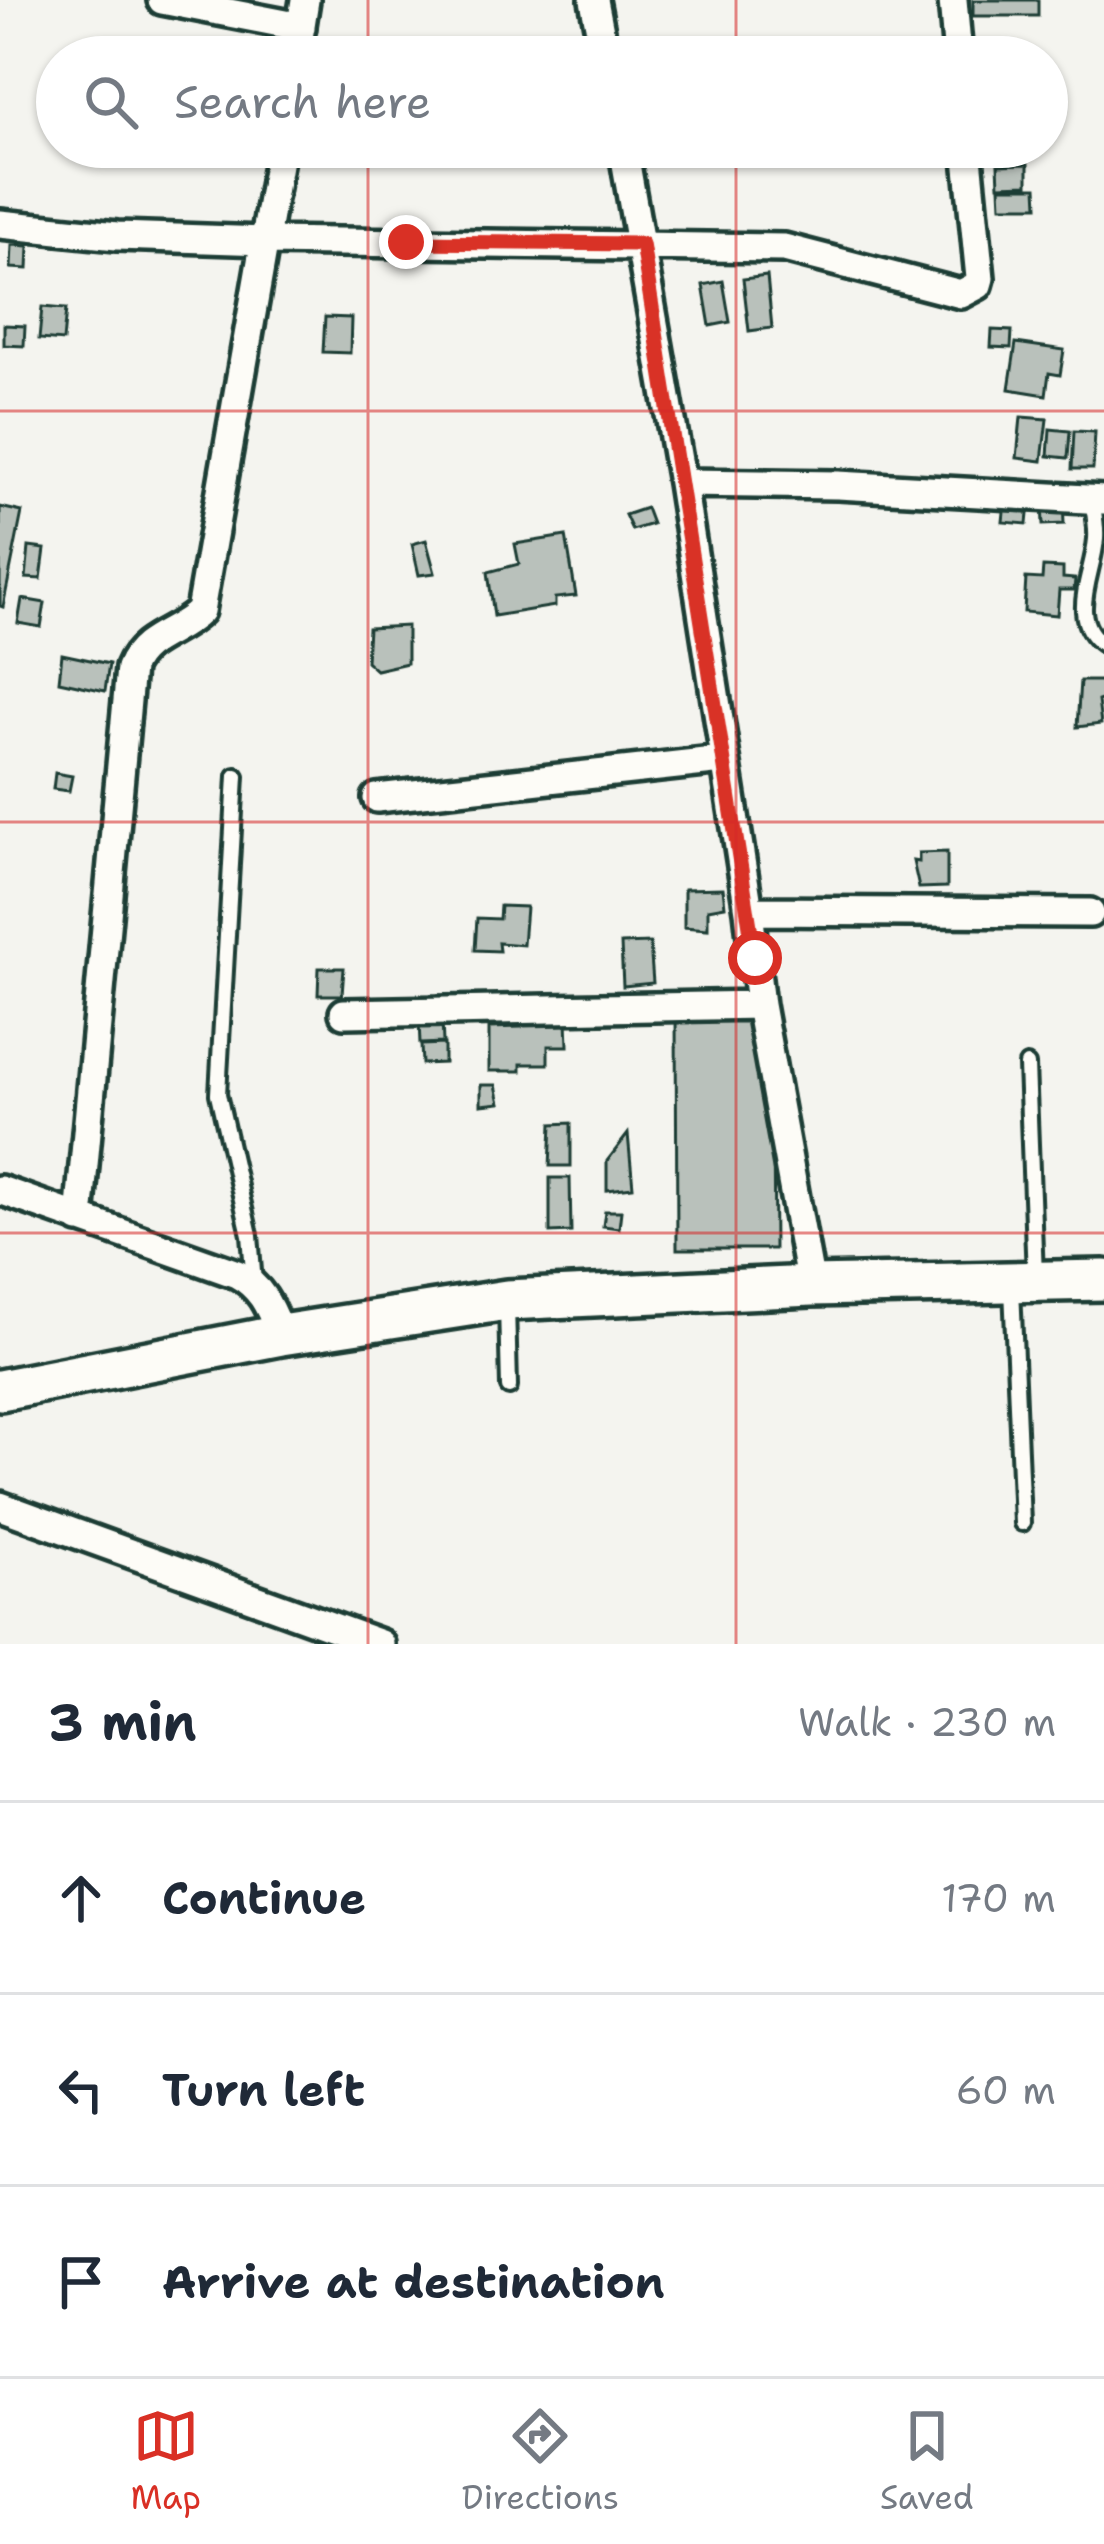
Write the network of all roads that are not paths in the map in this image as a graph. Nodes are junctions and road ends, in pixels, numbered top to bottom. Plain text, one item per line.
1 (162, 0) edge
2 (594, 0) edge
3 (953, 0) edge
4 (303, 13) edge
5 (601, 36) edge
6 (956, 36) edge
7 (277, 168) edge
8 (627, 168) edge
9 (969, 168) edge
10 (0, 224) edge
11 (265, 241) junction
12 (642, 244) junction
13 (682, 483) junction
14 (1098, 500) edge
15 (1104, 645) edge
16 (723, 760) junction
17 (236, 776) dead end
18 (377, 798) dead end
19 (749, 910) junction
20 (1090, 913) dead end
21 (760, 1005) junction
22 (344, 1012) dead end
23 (1027, 1065) dead end
24 (0, 1190) edge
25 (79, 1219) junction
26 (1104, 1280) edge
27 (1024, 1282) junction
28 (254, 1283) junction
29 (811, 1286) junction
30 (507, 1300) junction
31 (281, 1335) junction
32 (509, 1388) dead end
33 (0, 1390) edge
34 (0, 1506) edge
35 (1022, 1522) dead end
36 (380, 1644) edge

1 - 4 street
2 - 5 street
3 - 6 street
7 - 11 street
8 - 12 street
9 - 12 street
10 - 11 street
11 - 12 street
11 - 25 street
12 - 13 street
13 - 14 street
13 - 16 street
14 - 15 lane
16 - 18 street
16 - 19 street
17 - 28 lane
19 - 20 street
19 - 21 street
21 - 22 street
21 - 29 street
23 - 27 lane
24 - 25 street
25 - 28 street
26 - 27 street
27 - 29 street
27 - 35 lane
28 - 31 street
29 - 30 street
30 - 31 street
30 - 32 lane
31 - 33 street
34 - 36 street

